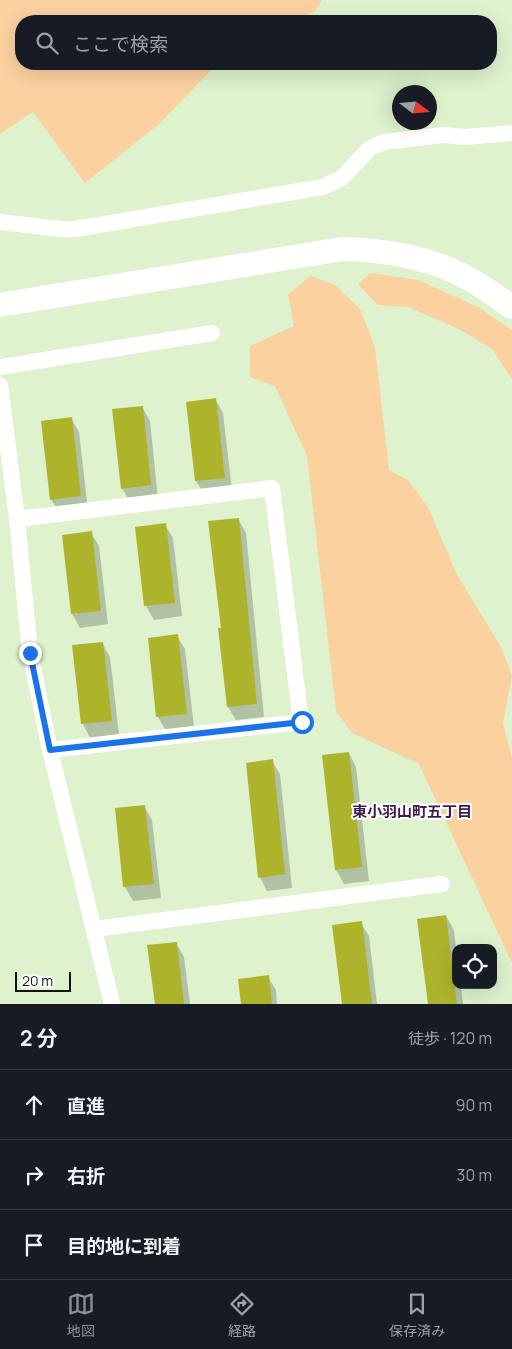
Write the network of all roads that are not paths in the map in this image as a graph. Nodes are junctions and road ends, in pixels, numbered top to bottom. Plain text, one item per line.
1 (512, 133) edge
2 (0, 222) edge
3 (0, 304) edge
4 (512, 307) edge
5 (212, 333) dead end
6 (0, 367) edge
7 (0, 385) edge
8 (17, 519) junction
9 (50, 750) junction
10 (442, 884) dead end
11 (95, 928) junction
12 (112, 1004) edge

1 - 2 street
3 - 4 street
5 - 6 street
7 - 8 street
8 - 9 street
8 - 9 street
9 - 11 street
10 - 11 street
11 - 12 street

